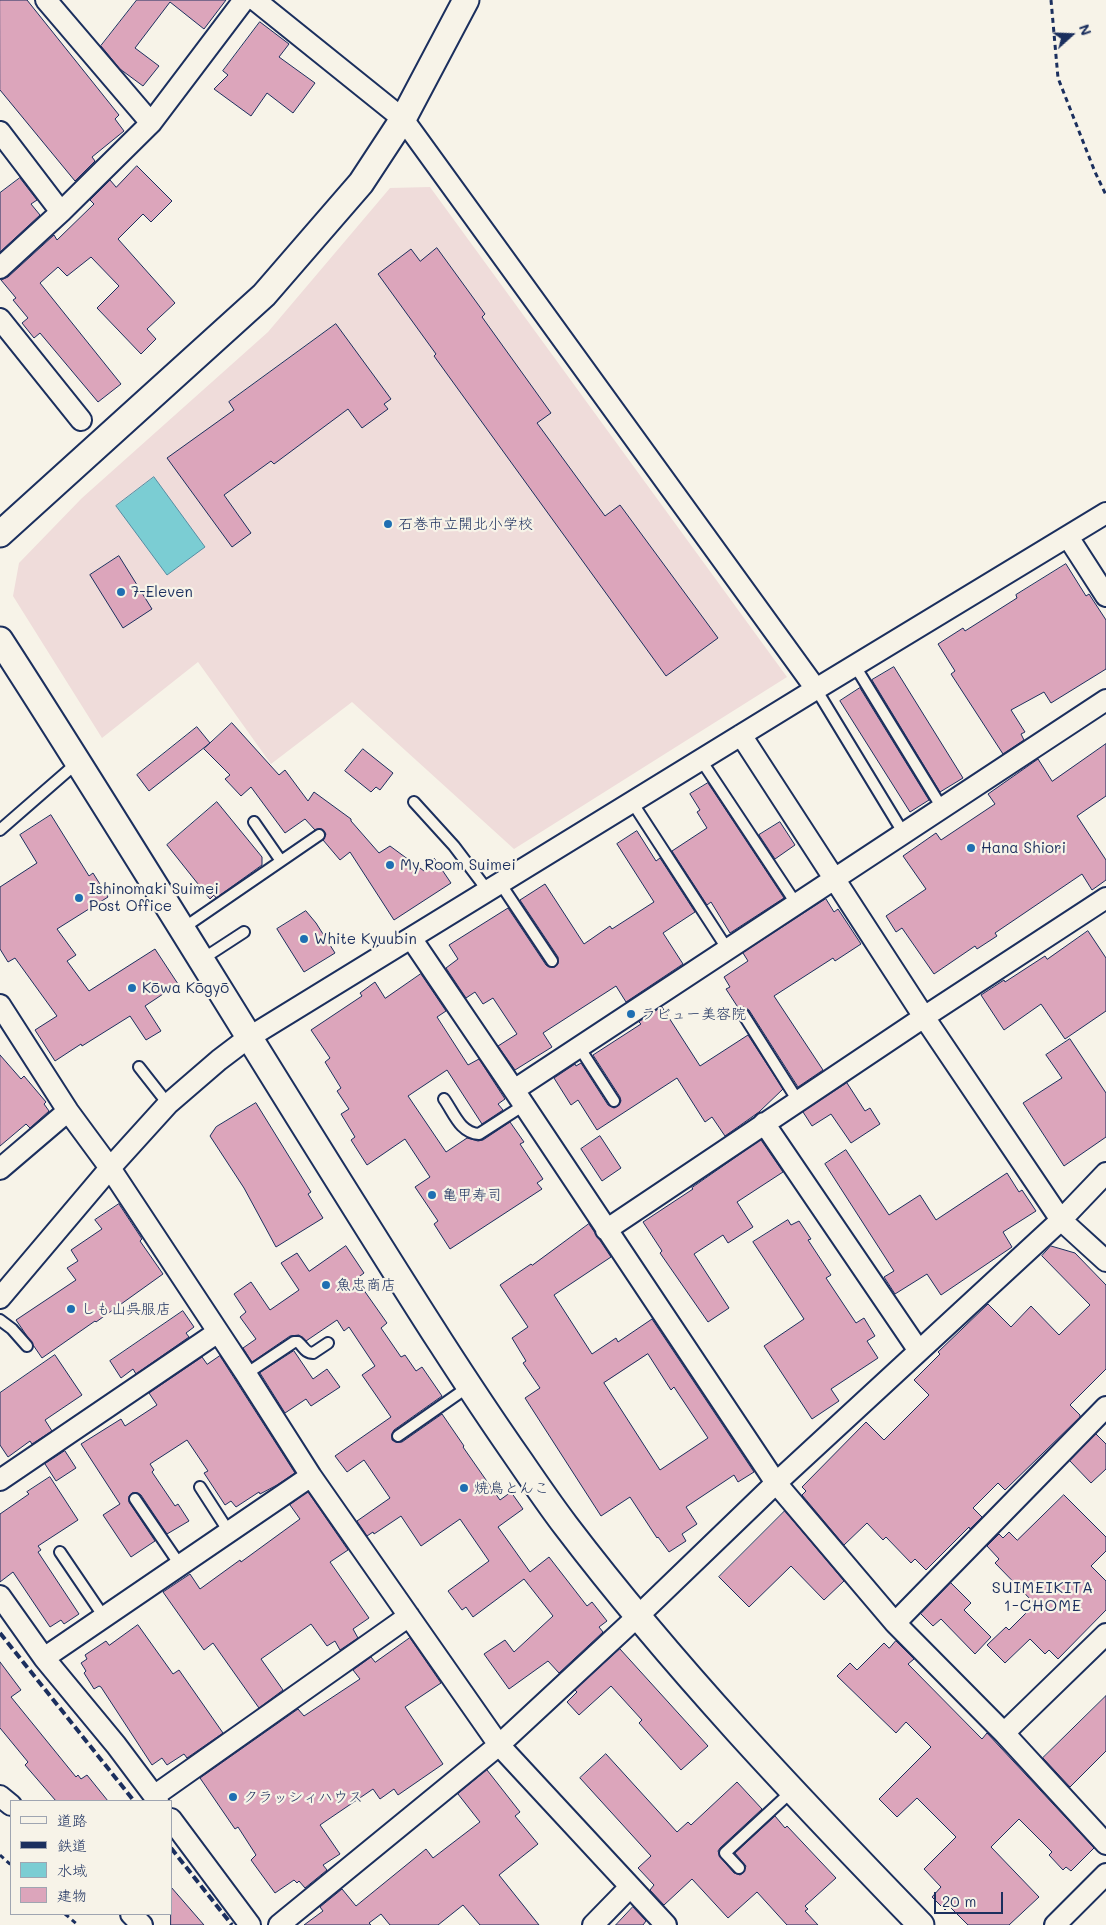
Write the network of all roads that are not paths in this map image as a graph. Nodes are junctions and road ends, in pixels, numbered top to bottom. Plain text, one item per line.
1 (46, 0) edge
2 (244, 0) edge
3 (255, 0) edge
4 (466, 0) edge
5 (403, 119) junction
6 (151, 123) junction
7 (0, 132) edge
8 (61, 212) junction
9 (0, 268) edge
10 (0, 319) edge
11 (81, 420) dead end
12 (1106, 512) edge
13 (0, 534) edge
14 (1068, 537) junction
15 (1106, 596) edge
16 (0, 640) edge
17 (855, 666) junction
18 (816, 689) junction
19 (1106, 700) edge
20 (740, 735) junction
21 (701, 760) junction
22 (78, 762) junction
23 (414, 802) dead end
24 (632, 802) junction
25 (942, 808) junction
26 (254, 822) dead end
27 (0, 830) edge
28 (904, 834) junction
29 (319, 835) dead end
30 (281, 861) junction
31 (836, 880) junction
32 (494, 887) junction
33 (1106, 898) edge
34 (797, 905) junction
35 (182, 930) junction
36 (244, 932) dead end
37 (411, 938) junction
38 (728, 950) junction
39 (201, 960) junction
40 (552, 961) dead end
41 (2, 1012) edge
42 (743, 1014) dead end
43 (924, 1017) junction
44 (248, 1038) junction
45 (579, 1047) junction
46 (139, 1066) dead end
47 (519, 1097) junction
48 (444, 1099) dead end
49 (798, 1100) junction
50 (614, 1101) dead end
51 (168, 1104) junction
52 (68, 1111) junction
53 (764, 1124) junction
54 (110, 1168) junction
55 (0, 1169) edge
56 (1106, 1173) edge
57 (1061, 1220) junction
58 (606, 1230) junction
59 (1106, 1261) edge
60 (0, 1298) edge
61 (0, 1320) edge
62 (218, 1332) junction
63 (328, 1343) dead end
64 (27, 1346) dead end
65 (919, 1351) junction
66 (246, 1374) junction
67 (468, 1387) junction
68 (1106, 1407) edge
69 (398, 1436) dead end
70 (311, 1476) junction
71 (0, 1480) edge
72 (776, 1483) junction
73 (200, 1487) dead end
74 (136, 1499) dead end
75 (229, 1532) junction
76 (60, 1552) dead end
77 (180, 1565) junction
78 (0, 1596) edge
79 (409, 1616) junction
80 (638, 1616) junction
81 (104, 1617) junction
82 (896, 1624) junction
83 (1106, 1634) edge
84 (44, 1658) junction
85 (1004, 1733) junction
86 (499, 1745) junction
87 (792, 1791) junction
88 (0, 1796) edge
89 (156, 1799) edge
90 (10, 1805) edge
91 (172, 1820) edge
92 (1106, 1844) edge
93 (739, 1868) dead end
94 (1106, 1874) edge
95 (630, 1887) junction
96 (132, 1915) edge
97 (142, 1925) edge
98 (250, 1925) edge
99 (279, 1925) edge
100 (593, 1925) edge
101 (666, 1925) edge
102 (921, 1925) edge
103 (1055, 1925) edge

1 - 6 street
2 - 6 street
3 - 5 street
4 - 5 street
5 - 13 street
5 - 18 street
6 - 8 street
7 - 8 street
8 - 9 street
10 - 11 street
12 - 14 street
14 - 15 street
14 - 17 street
16 - 22 street
17 - 18 street
17 - 25 lane
18 - 20 street
18 - 28 lane
19 - 25 street
20 - 21 street
20 - 31 street
21 - 24 street
21 - 34 lane
22 - 27 lane
22 - 35 street
23 - 32 lane
24 - 32 street
24 - 38 lane
25 - 28 street
26 - 30 lane
28 - 31 street
29 - 30 lane
30 - 35 lane
31 - 34 street
31 - 43 street
32 - 37 street
32 - 40 lane
33 - 43 street
34 - 38 street
35 - 39 street
36 - 39 lane
37 - 44 street
37 - 47 street
38 - 45 street
39 - 44 street
41 - 52 street
42 - 49 lane
43 - 49 street
43 - 57 street
44 - 51 street
44 - 67 street
45 - 47 street
45 - 50 lane
46 - 51 lane
47 - 48 lane
47 - 58 street
49 - 53 street
51 - 54 street
52 - 54 street
52 - 55 street
53 - 58 street
53 - 65 street
54 - 60 street
54 - 62 street
56 - 57 street
57 - 59 street
57 - 65 street
58 - 72 street
61 - 64 lane
62 - 66 street
62 - 71 street
63 - 66 lane
65 - 72 street
66 - 70 street
67 - 69 lane
67 - 80 street
68 - 82 street
70 - 75 street
70 - 79 street
72 - 80 street
72 - 82 street
73 - 75 lane
74 - 77 lane
75 - 77 street
76 - 81 lane
77 - 81 street
78 - 84 street
79 - 86 street
79 - 89 street
80 - 86 street
80 - 87 street
81 - 84 street
82 - 85 street
83 - 85 street
84 - 89 street
85 - 92 street
86 - 95 street
86 - 99 street
87 - 93 lane
87 - 102 street
88 - 90 street
91 - 98 street
94 - 103 street
95 - 100 street
95 - 101 street
96 - 97 street

